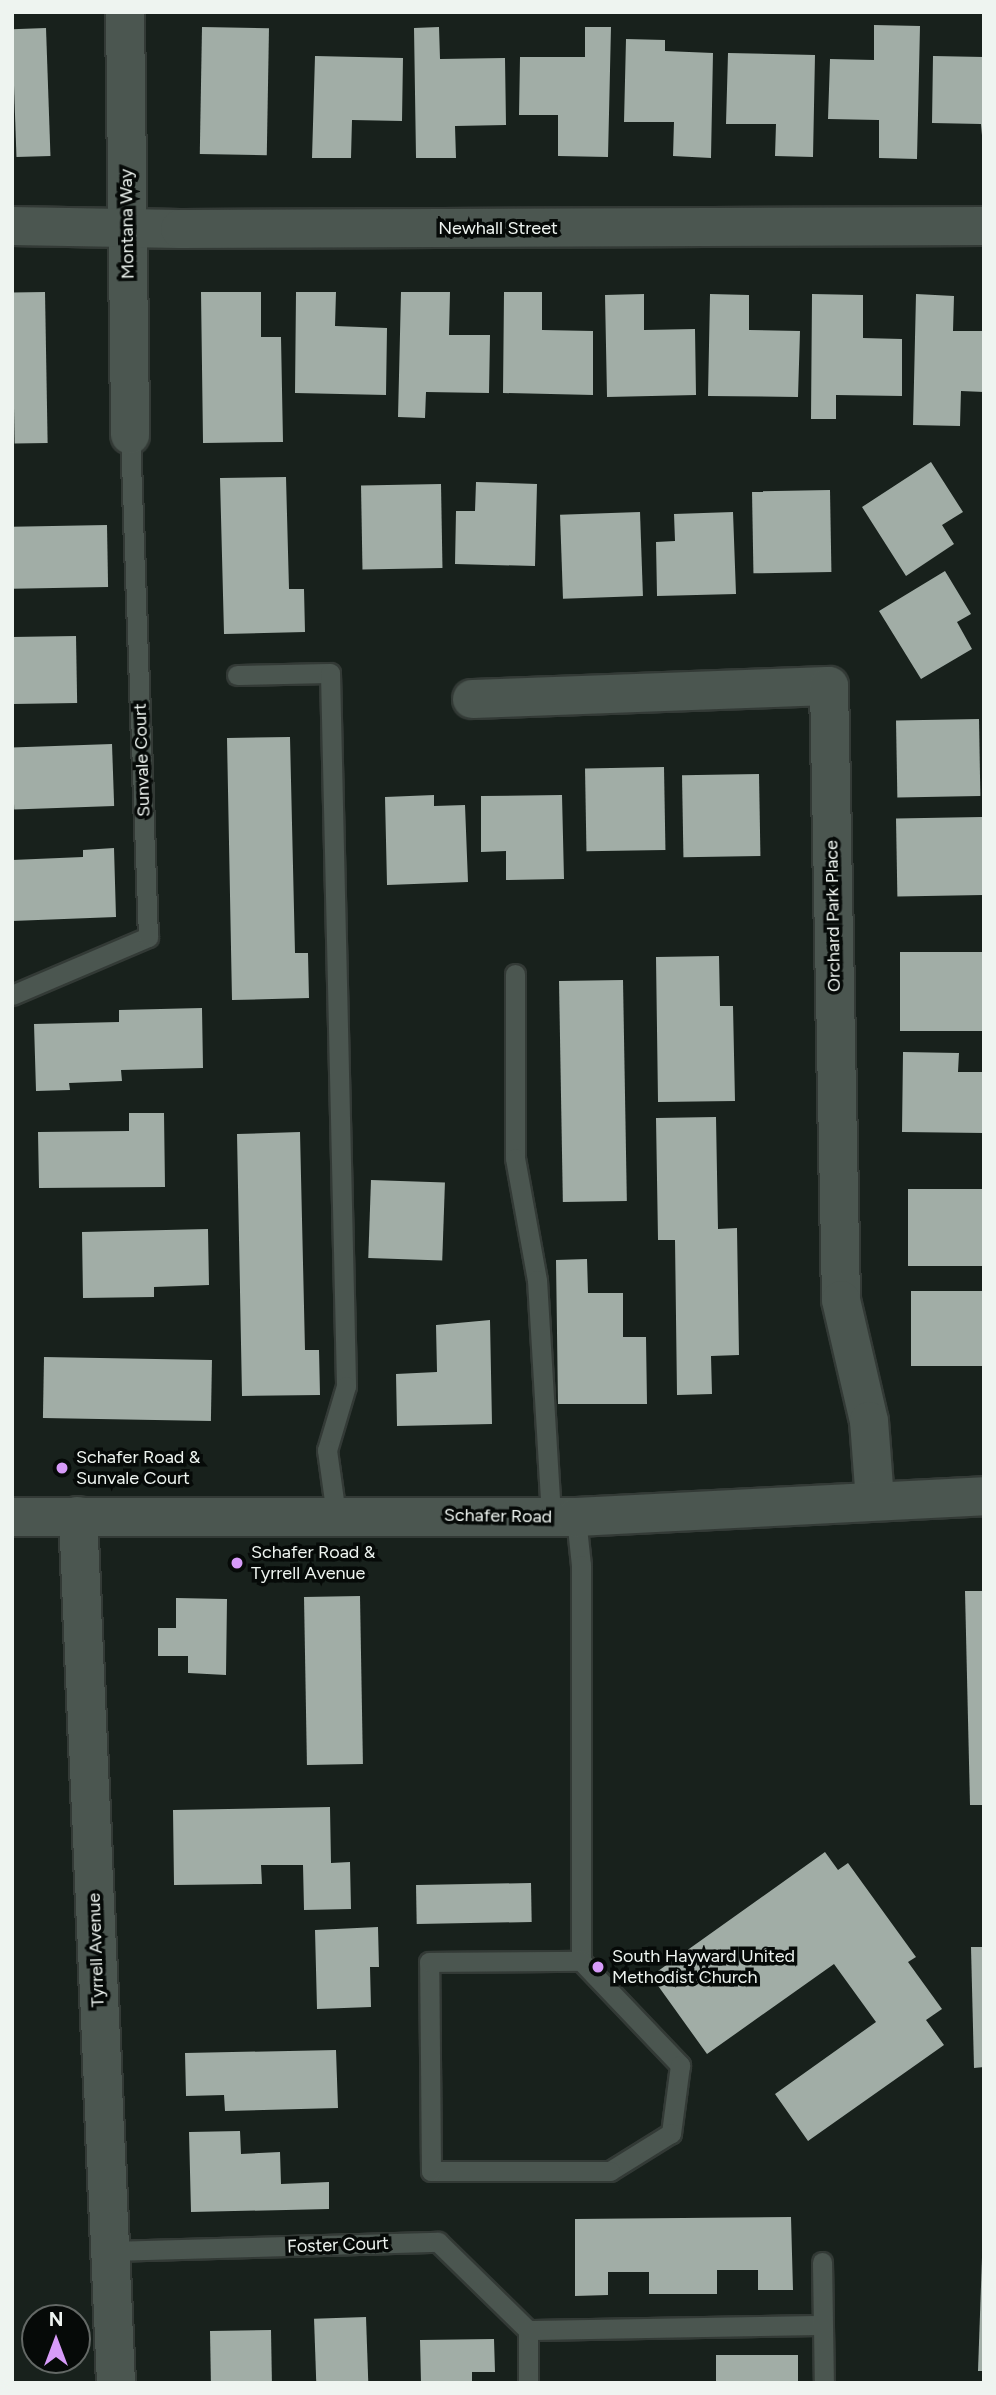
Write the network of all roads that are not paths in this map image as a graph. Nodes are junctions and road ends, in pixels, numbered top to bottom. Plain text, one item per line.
1 (125, 12) edge
2 (12, 226) edge
3 (984, 226) edge
4 (127, 229) junction
5 (130, 435) joint
6 (237, 675) dead end
7 (472, 699) dead end
8 (515, 974) dead end
9 (12, 995) edge
10 (984, 1496) edge
11 (875, 1500) junction
12 (336, 1515) junction
13 (78, 1516) junction
14 (12, 1517) edge
15 (564, 1517) junction
16 (581, 1961) junction
17 (111, 2250) junction
18 (822, 2262) dead end
19 (822, 2325) junction
20 (527, 2330) junction
21 (116, 2383) edge
22 (528, 2383) edge
23 (824, 2383) edge

1 - 4 street, Montana Way
2 - 4 street, Newhall Street
3 - 4 street, Newhall Street
4 - 5 street, Montana Way
5 - 9 lane, Sunvale Court
6 - 12 lane
7 - 11 street, Orchard Park Place
8 - 15 lane
10 - 11 street, Schafer Road
11 - 15 street, Schafer Road
12 - 13 street, Schafer Road
12 - 15 street, Schafer Road
13 - 14 street, Schafer Road
13 - 17 street, Tyrrell Avenue
15 - 16 lane
16 - 16 lane
17 - 20 lane, Foster Court
17 - 21 street, Tyrrell Avenue
18 - 19 lane
19 - 20 lane
19 - 23 lane
20 - 22 lane

